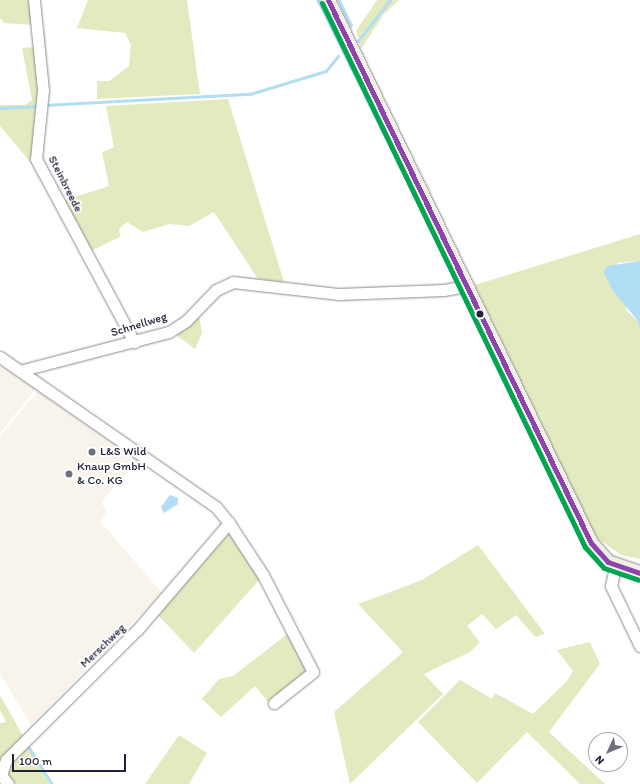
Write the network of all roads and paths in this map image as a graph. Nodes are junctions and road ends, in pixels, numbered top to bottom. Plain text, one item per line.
1 (34, 0) edge
2 (328, 0) edge
3 (466, 286) junction
4 (134, 342) junction
5 (0, 357) edge
6 (23, 370) junction
7 (229, 523) junction
8 (615, 567) junction
9 (640, 573) edge
10 (640, 646) edge
11 (274, 703) dead end
12 (8, 784) edge

1 - 4 street, Steinbreede
2 - 3 main road
3 - 4 street, Schnellweg
3 - 8 main road
4 - 6 street, Schnellweg
5 - 6 street
6 - 7 street
7 - 11 street
7 - 12 street, Merschweg
8 - 9 main road
8 - 10 street

